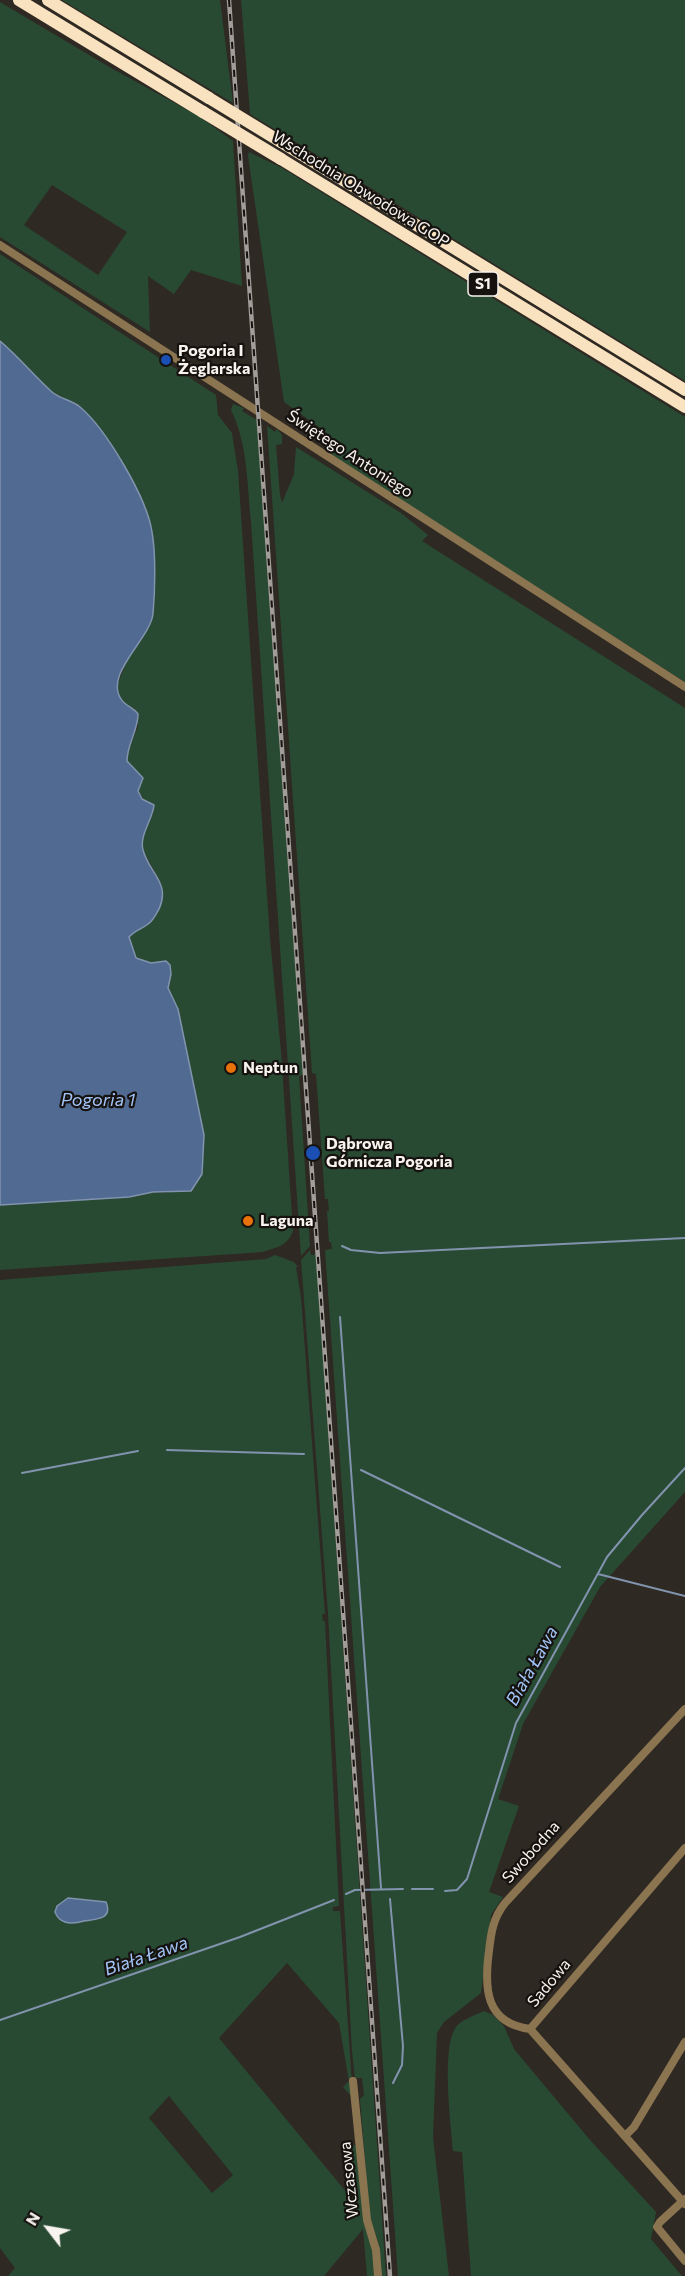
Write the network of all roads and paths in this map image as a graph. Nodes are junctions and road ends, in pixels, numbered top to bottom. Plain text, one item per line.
1 (19, 0) edge
2 (48, 0) edge
3 (0, 245) edge
4 (685, 390) edge
5 (685, 407) edge
6 (685, 687) edge
7 (685, 1709) edge
8 (685, 1848) edge
9 (530, 2029) junction
10 (685, 2042) edge
11 (353, 2080) dead end
12 (625, 2136) junction
13 (684, 2201) edge
14 (685, 2261) edge
15 (378, 2276) edge

1 - 5 highway, Wschodnia Obwodowa GOP / S1, bridge
2 - 4 highway, Wschodnia Obwodowa GOP / S1, bridge
3 - 6 street, Świętego Antoniego
7 - 9 street, Swobodna
8 - 9 street, Sadowa
9 - 12 street, Sadowa
10 - 12 street
11 - 15 street, Wczasowa
12 - 13 street, Sadowa
13 - 14 street

